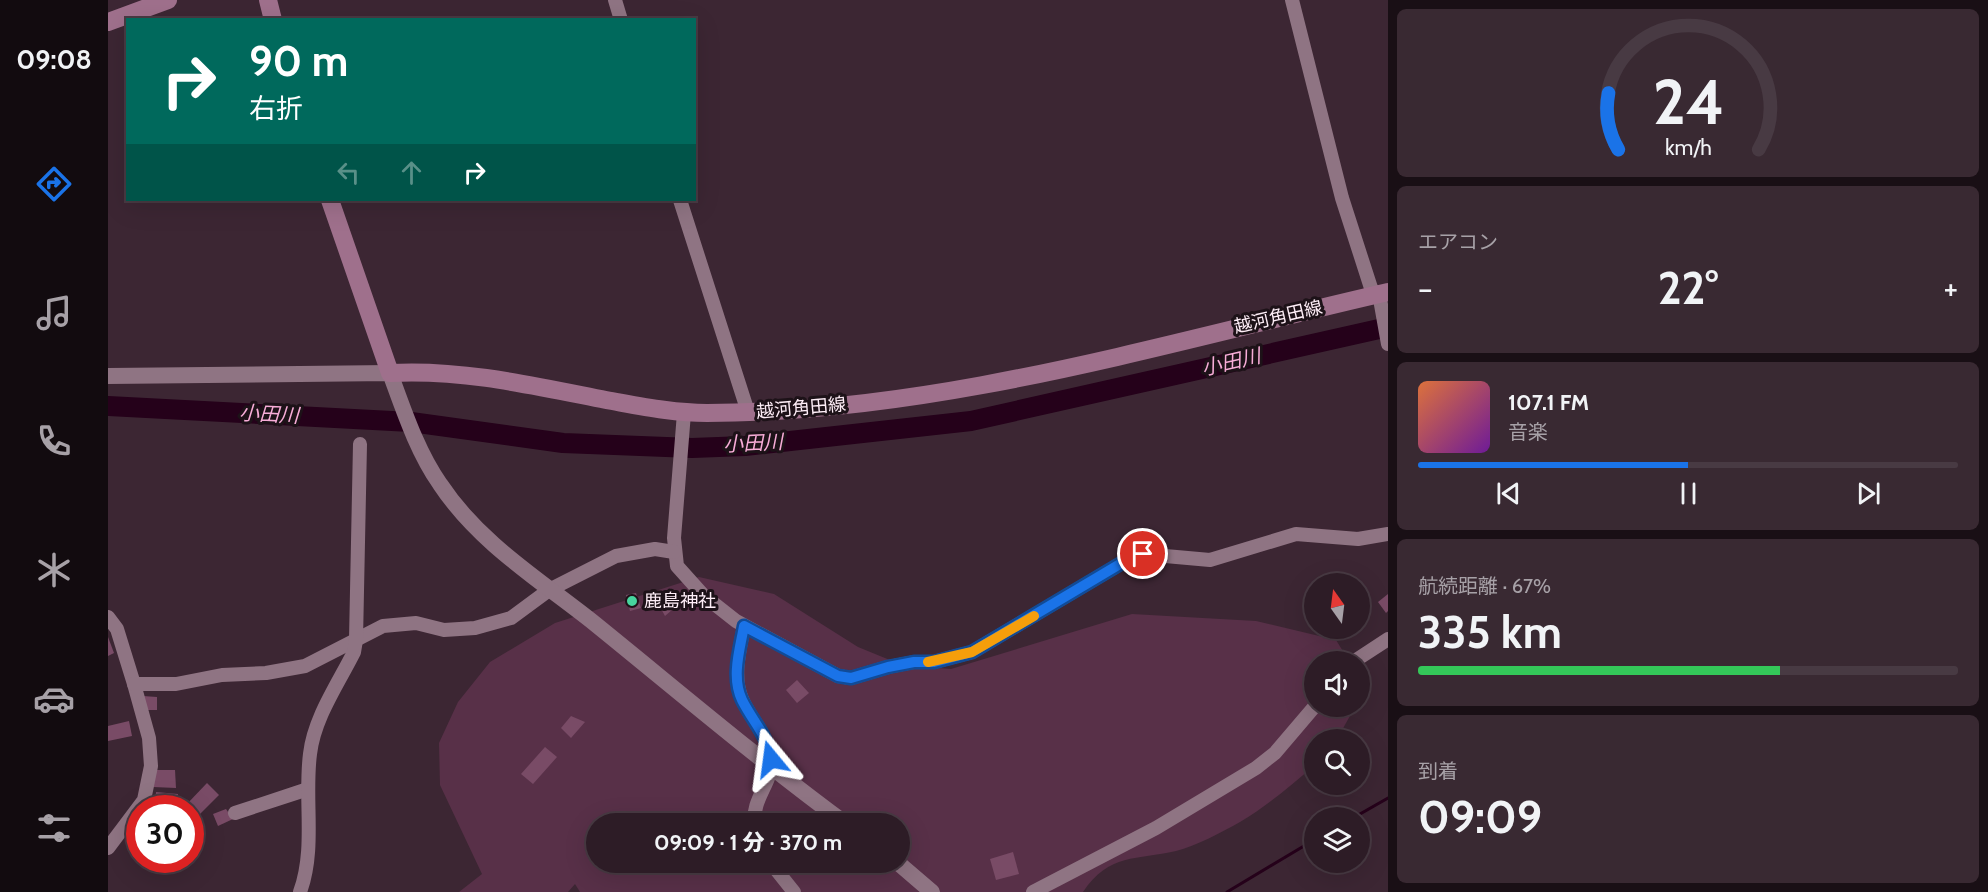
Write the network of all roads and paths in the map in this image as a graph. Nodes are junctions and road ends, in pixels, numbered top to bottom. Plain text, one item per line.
1 (168, 0) edge
2 (268, 0) edge
3 (615, 0) edge
4 (1292, 0) edge
5 (272, 18) edge
6 (620, 18) edge
7 (108, 22) edge
8 (330, 201) edge
9 (680, 201) edge
10 (1382, 293) edge
11 (1388, 344) edge
12 (390, 373) junction
13 (108, 376) edge
14 (684, 412) junction
15 (748, 412) junction
16 (360, 444) dead end
17 (1388, 534) edge
18 (674, 552) junction
19 (549, 590) junction
20 (108, 617) edge
21 (744, 626) junction
22 (1388, 639) edge
23 (356, 640) junction
24 (1370, 651) edge
25 (134, 684) junction
26 (1306, 717) edge
27 (771, 769) junction
28 (308, 789) junction
29 (235, 813) dead end
30 (756, 813) edge
31 (831, 813) edge
32 (108, 848) edge
33 (779, 873) edge
34 (910, 873) edge
35 (300, 892) edge
36 (794, 892) edge
37 (932, 892) edge
38 (1033, 892) edge

1 - 7 main road
2 - 5 main road
3 - 6 street
4 - 10 street
8 - 12 main road
9 - 15 street
10 - 11 street
10 - 15 main road, 越河角田線
12 - 13 street
12 - 14 main road, 越河角田線
12 - 19 street
14 - 15 main road, 越河角田線
14 - 18 street
16 - 23 street
17 - 21 street
18 - 19 street
18 - 21 street
19 - 23 street
19 - 27 street
20 - 25 street
21 - 27 street
22 - 24 street
23 - 25 street
23 - 28 street
25 - 32 street
26 - 38 street
27 - 30 street
27 - 31 street
28 - 29 street
28 - 35 street
33 - 36 street
34 - 37 street

